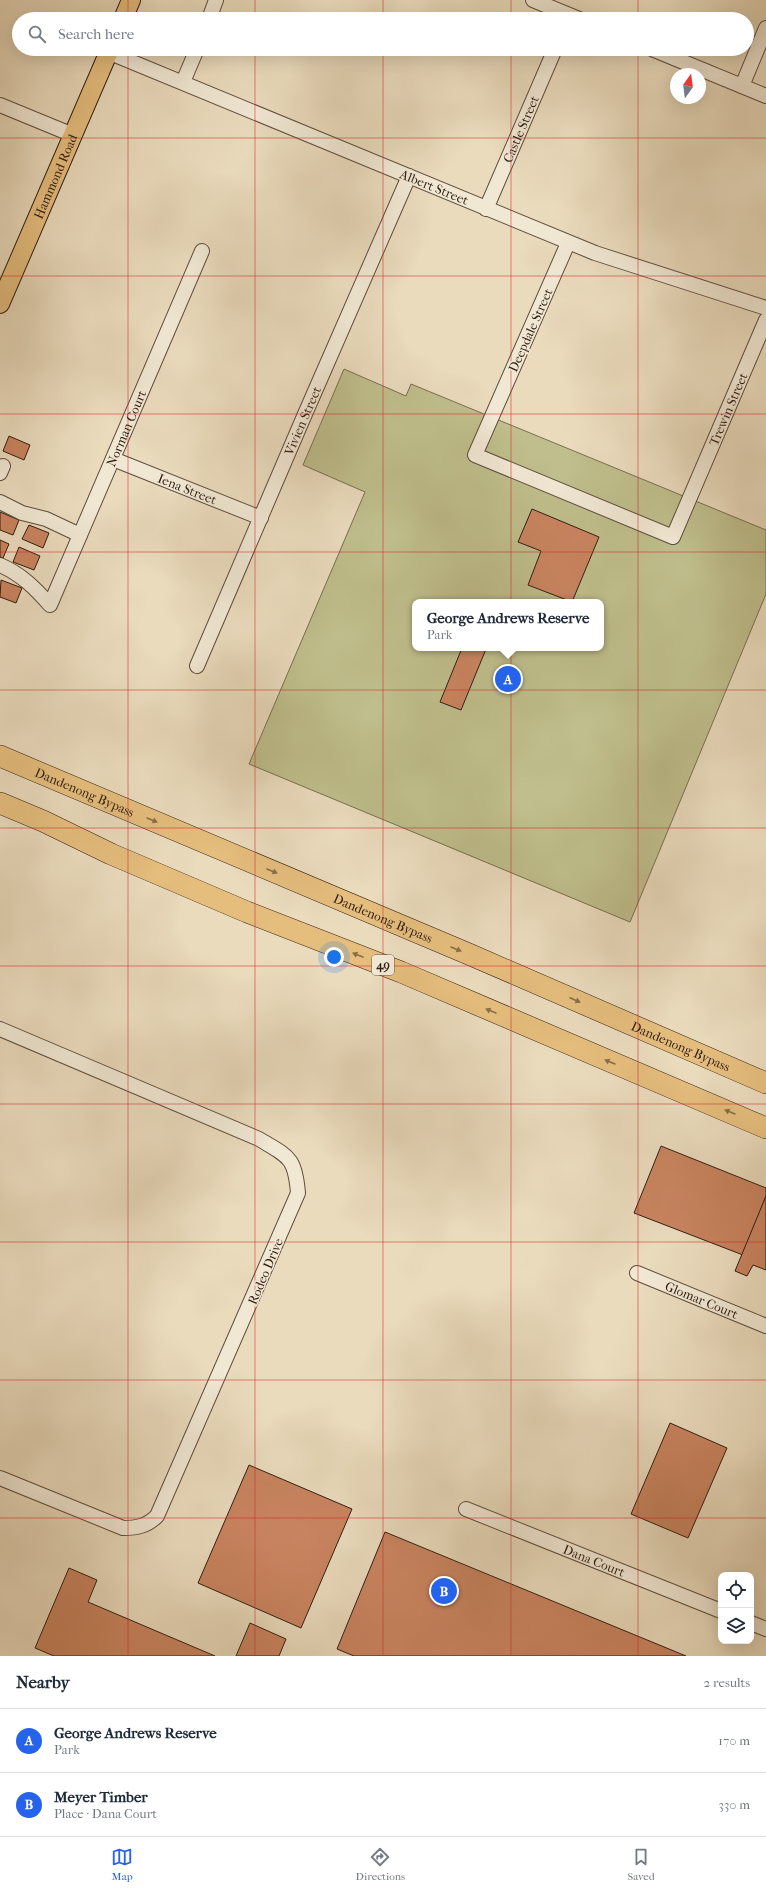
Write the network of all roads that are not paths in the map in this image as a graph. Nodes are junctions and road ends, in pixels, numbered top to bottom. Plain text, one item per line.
1 (131, 0) edge
2 (216, 0) edge
3 (533, 0) edge
4 (126, 12) edge
5 (212, 12) edge
6 (559, 12) edge
7 (766, 28) edge
8 (106, 56) edge
9 (123, 56) edge
10 (194, 56) edge
11 (552, 56) edge
12 (669, 56) edge
13 (183, 82) junction
14 (742, 86) junction
15 (766, 96) edge
16 (0, 105) edge
17 (72, 135) junction
18 (409, 176) junction
19 (486, 209) junction
20 (568, 242) junction
21 (202, 251) dead end
22 (1, 301) edge
23 (766, 308) edge
24 (766, 320) edge
25 (113, 459) junction
26 (690, 499) joint
27 (0, 502) edge
28 (261, 518) junction
29 (80, 535) junction
30 (0, 565) edge
31 (197, 666) dead end
32 (0, 756) edge
33 (0, 803) edge
34 (0, 1029) edge
35 (766, 1083) edge
36 (766, 1128) edge
37 (637, 1273) dead end
38 (766, 1326) edge
39 (0, 1478) edge
40 (466, 1509) dead end
41 (718, 1610) edge
42 (754, 1624) edge
43 (766, 1629) edge

1 - 4 main road
2 - 5 street
3 - 6 street
7 - 14 street
8 - 17 main road, Hammond Road
9 - 13 street, Albert Street
10 - 13 street
11 - 19 street, Castle Street
12 - 14 street
13 - 18 street, Albert Street
14 - 15 street
16 - 17 street
17 - 22 main road, Hammond Road
18 - 19 street, Albert Street
18 - 28 street, Vivien Street
19 - 20 street, Albert Street
20 - 23 street, Albert Street
20 - 26 street, Deepdale Street
21 - 25 street, Norman Court
24 - 26 street, Trewin Street
25 - 28 street, Iena Street
25 - 29 street, Norman Court
27 - 29 street
28 - 31 street, Vivien Street
29 - 30 street, Norman Court
32 -> 35 highway, Dandenong Bypass
36 -> 33 highway, 49
34 - 39 street, Rodeo Drive
37 - 38 street, Glomar Court
40 - 41 street, Dana Court
42 - 43 street

